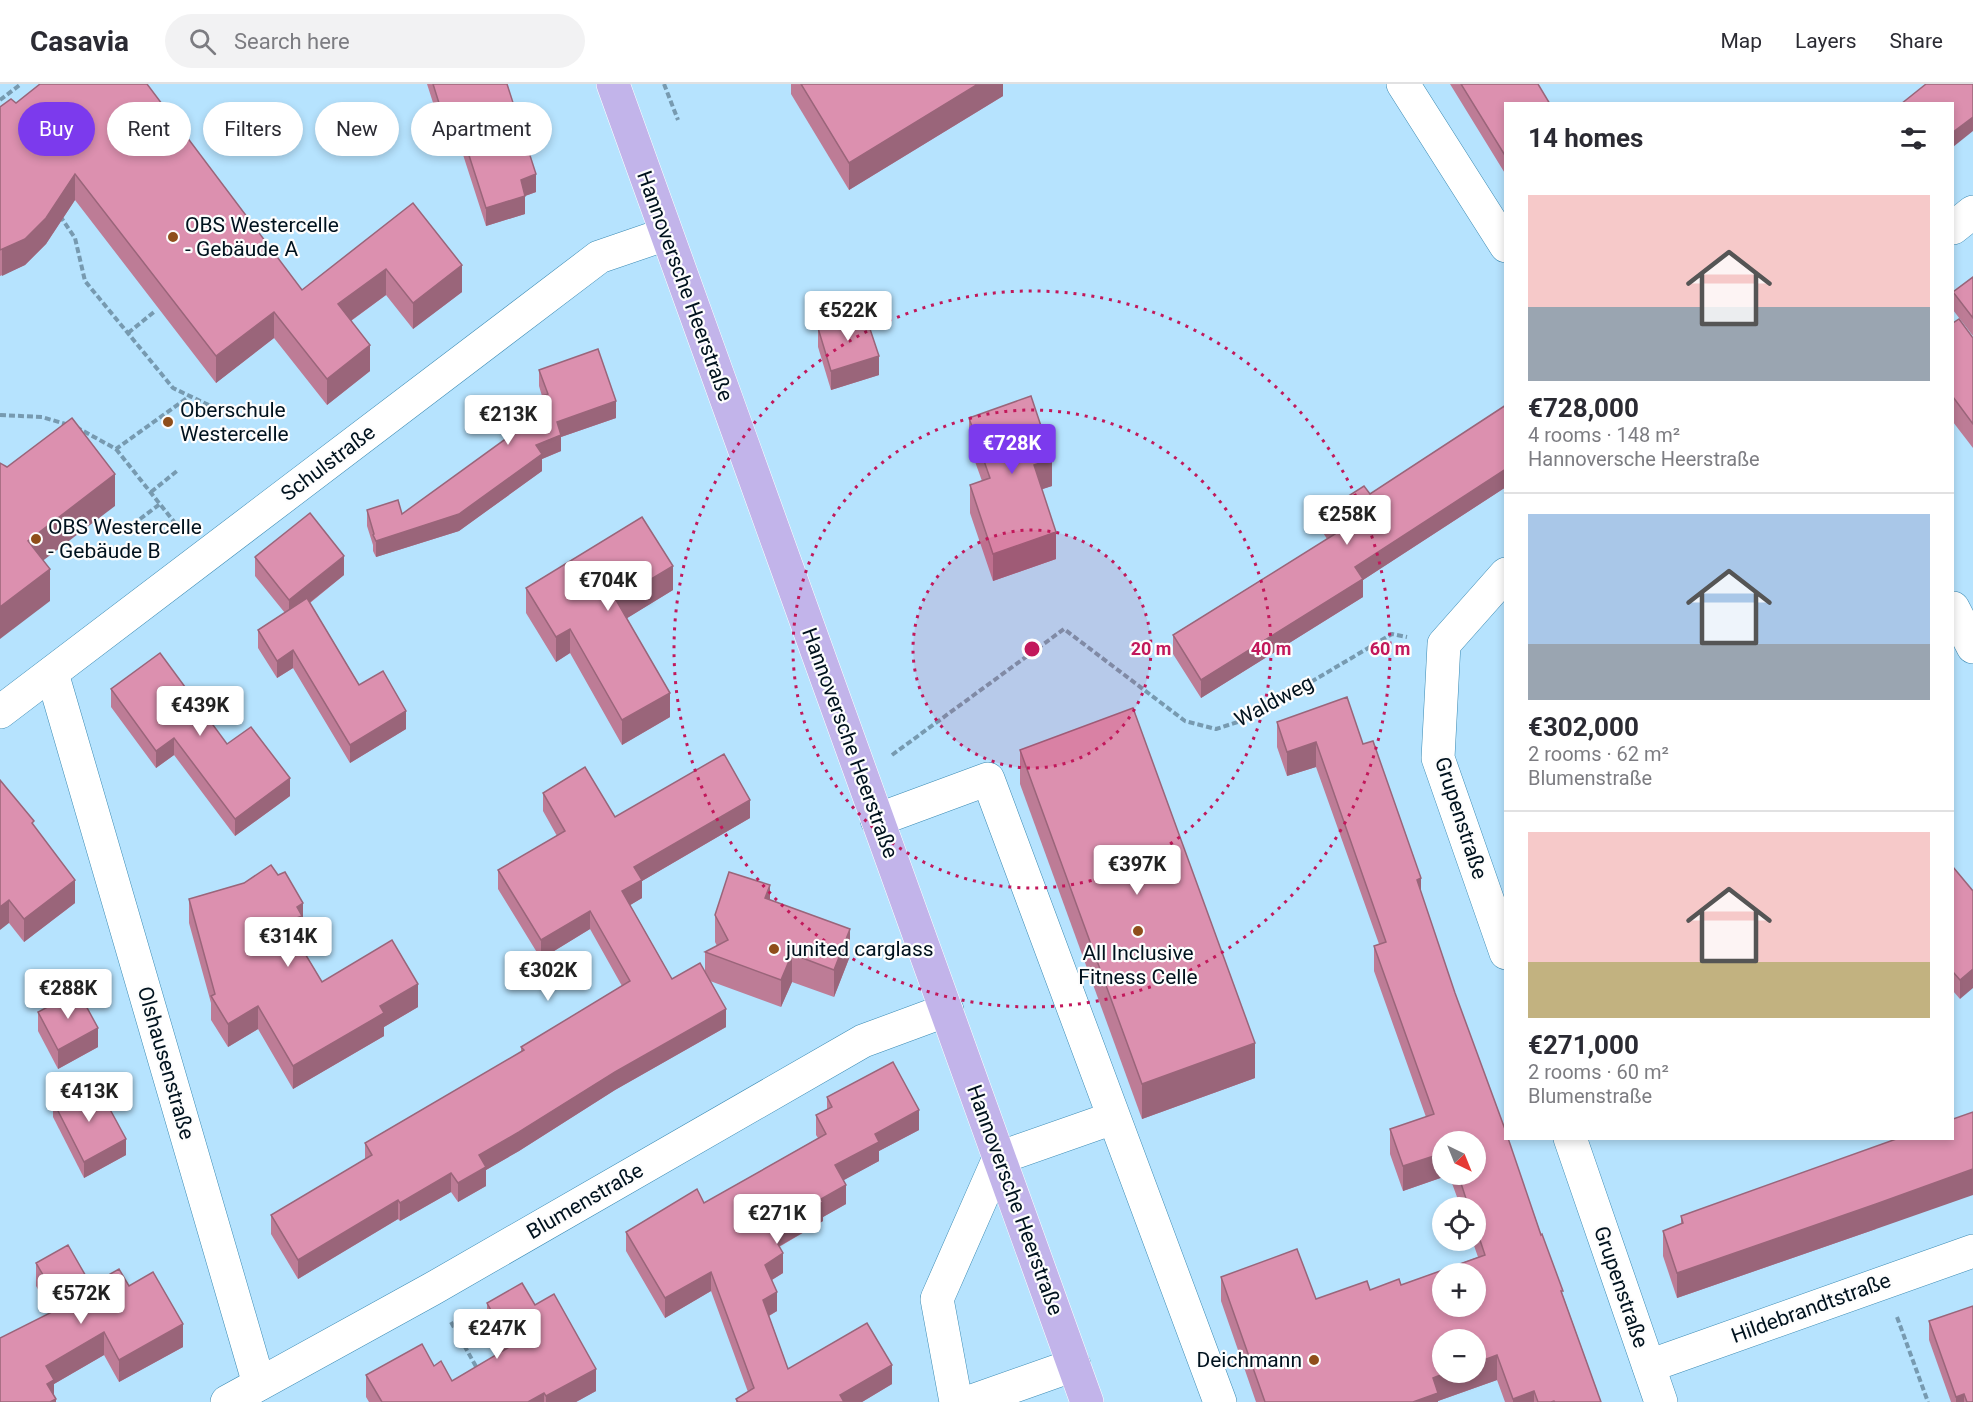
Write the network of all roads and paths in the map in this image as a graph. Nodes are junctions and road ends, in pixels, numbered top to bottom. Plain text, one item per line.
1 (21, 84) edge
2 (613, 84) edge
3 (664, 84) edge
4 (1403, 84) edge
5 (0, 100) edge
6 (678, 120) dead end
7 (58, 212) edge
8 (1973, 212) edge
9 (1954, 227) edge
10 (666, 234) junction
11 (1504, 243) edge
12 (154, 312) dead end
13 (128, 333) junction
14 (190, 396) junction
15 (217, 409) dead end
16 (0, 415) edge
17 (70, 425) junction
18 (60, 433) edge
19 (116, 449) junction
20 (177, 471) dead end
21 (151, 492) junction
22 (160, 504) junction
23 (140, 519) dead end
24 (185, 535) dead end
25 (1504, 576) edge
26 (1954, 610) edge
27 (1443, 644) junction
28 (1973, 647) edge
29 (52, 673) junction
30 (0, 712) edge
31 (862, 777) junction
32 (877, 820) junction
33 (1504, 947) edge
34 (947, 1010) junction
35 (1113, 1118) junction
36 (1571, 1140) edge
37 (999, 1158) junction
38 (1973, 1251) edge
39 (1885, 1282) junction
40 (432, 1289) junction
41 (1074, 1365) junction
42 (1649, 1366) junction
43 (479, 1371) edge
44 (259, 1384) junction
45 (988, 1399) edge
46 (227, 1402) edge
47 (956, 1402) edge
48 (1087, 1402) edge
49 (1220, 1402) edge
50 (1661, 1402) edge
51 (1928, 1402) edge

1 - 5 path
2 - 10 main road, Hannoversche Heerstraße
3 - 6 path
4 - 11 street
7 - 13 path
8 - 9 street
10 - 29 street, Schulstraße
10 - 31 main road, Hannoversche Heerstraße
12 - 13 path
13 - 14 path
14 - 15 path
14 - 19 path
16 - 17 path
17 - 18 path
17 - 19 path
19 - 21 path
20 - 21 path
21 - 22 path
22 - 23 path
22 - 24 path
25 - 27 street
26 - 28 street
27 - 31 path, Waldweg
27 - 33 street, Grupenstraße
29 - 30 street, Schulstraße
29 - 44 street, Olshausenstraße
31 - 32 main road, Hannoversche Heerstraße
32 - 34 main road, Hannoversche Heerstraße
32 - 35 street
34 - 37 main road, Hannoversche Heerstraße
34 - 40 street, Blumenstraße
35 - 37 street
35 - 49 street
36 - 42 street, Grupenstraße
37 - 41 main road, Hannoversche Heerstraße
37 - 47 street
38 - 39 street, Hildebrandtstraße
39 - 42 street, Hildebrandtstraße
39 - 51 path
40 - 43 path
40 - 44 street, Blumenstraße
41 - 45 street
41 - 48 main road, Hannoversche Heerstraße
42 - 50 street, Grupenstraße
44 - 46 street, Blumenstraße

